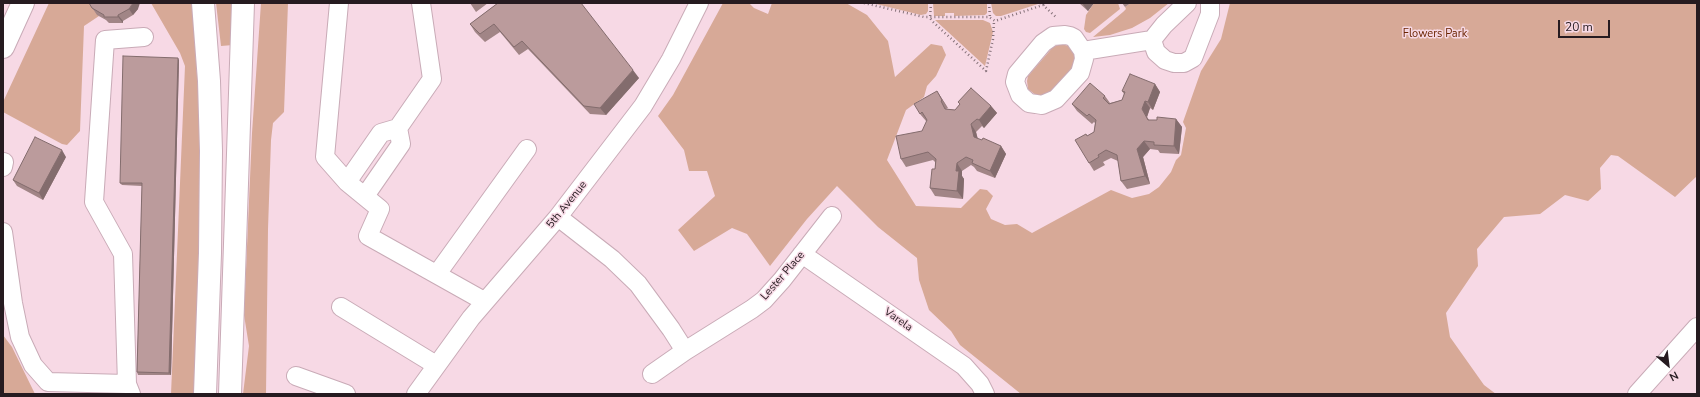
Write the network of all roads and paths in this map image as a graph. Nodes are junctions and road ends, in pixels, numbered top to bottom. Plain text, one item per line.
1 (24, 3) edge
2 (203, 3) edge
3 (243, 3) edge
4 (339, 3) edge
5 (421, 3) edge
6 (699, 3) edge
7 (864, 3) edge
8 (930, 3) edge
9 (989, 3) edge
10 (1047, 3) edge
11 (1187, 3) edge
12 (1210, 3) edge
13 (1041, 4) edge
14 (989, 17) junction
15 (930, 18) junction
16 (1058, 20) dead end
17 (995, 21) junction
18 (144, 37) dead end
19 (1152, 40) junction
20 (3, 47) edge
21 (1083, 51) dead end
22 (398, 128) junction
23 (527, 148) dead end
24 (347, 182) junction
25 (365, 196) junction
26 (832, 216) dead end
27 (558, 217) junction
28 (3, 232) edge
29 (802, 254) junction
30 (437, 274) junction
31 (484, 301) junction
32 (8, 302) edge
33 (341, 307) dead end
34 (1697, 327) edge
35 (685, 351) junction
36 (436, 365) junction
37 (652, 374) dead end
38 (296, 376) dead end
39 (129, 389) edge
40 (205, 394) edge
41 (230, 394) edge
42 (346, 394) edge
43 (417, 394) edge
44 (985, 394) edge
45 (1637, 394) edge

1 - 20 highway
2 - 40 highway
3 - 41 highway
4 - 24 street
5 - 22 street
6 - 27 street, 5th Avenue
7 - 15 path
8 - 15 path
9 - 14 path
10 - 13 path
11 - 19 street
12 - 19 street
13 - 16 path
13 - 17 path
14 - 15 path
14 - 17 path
15 - 17 path
18 - 39 street
19 - 21 street
22 - 24 street
22 - 25 street
23 - 30 street
24 - 25 street
25 - 30 street
26 - 29 street, Lester Place
27 - 31 street, 5th Avenue
27 - 35 street
28 - 32 street
29 - 35 street, Lester Place
29 - 44 street, Varela
30 - 31 street
31 - 36 street, 5th Avenue
32 - 39 street
33 - 36 street
34 - 45 street
35 - 37 street, Lester Place
36 - 43 street, 5th Avenue
38 - 42 street

